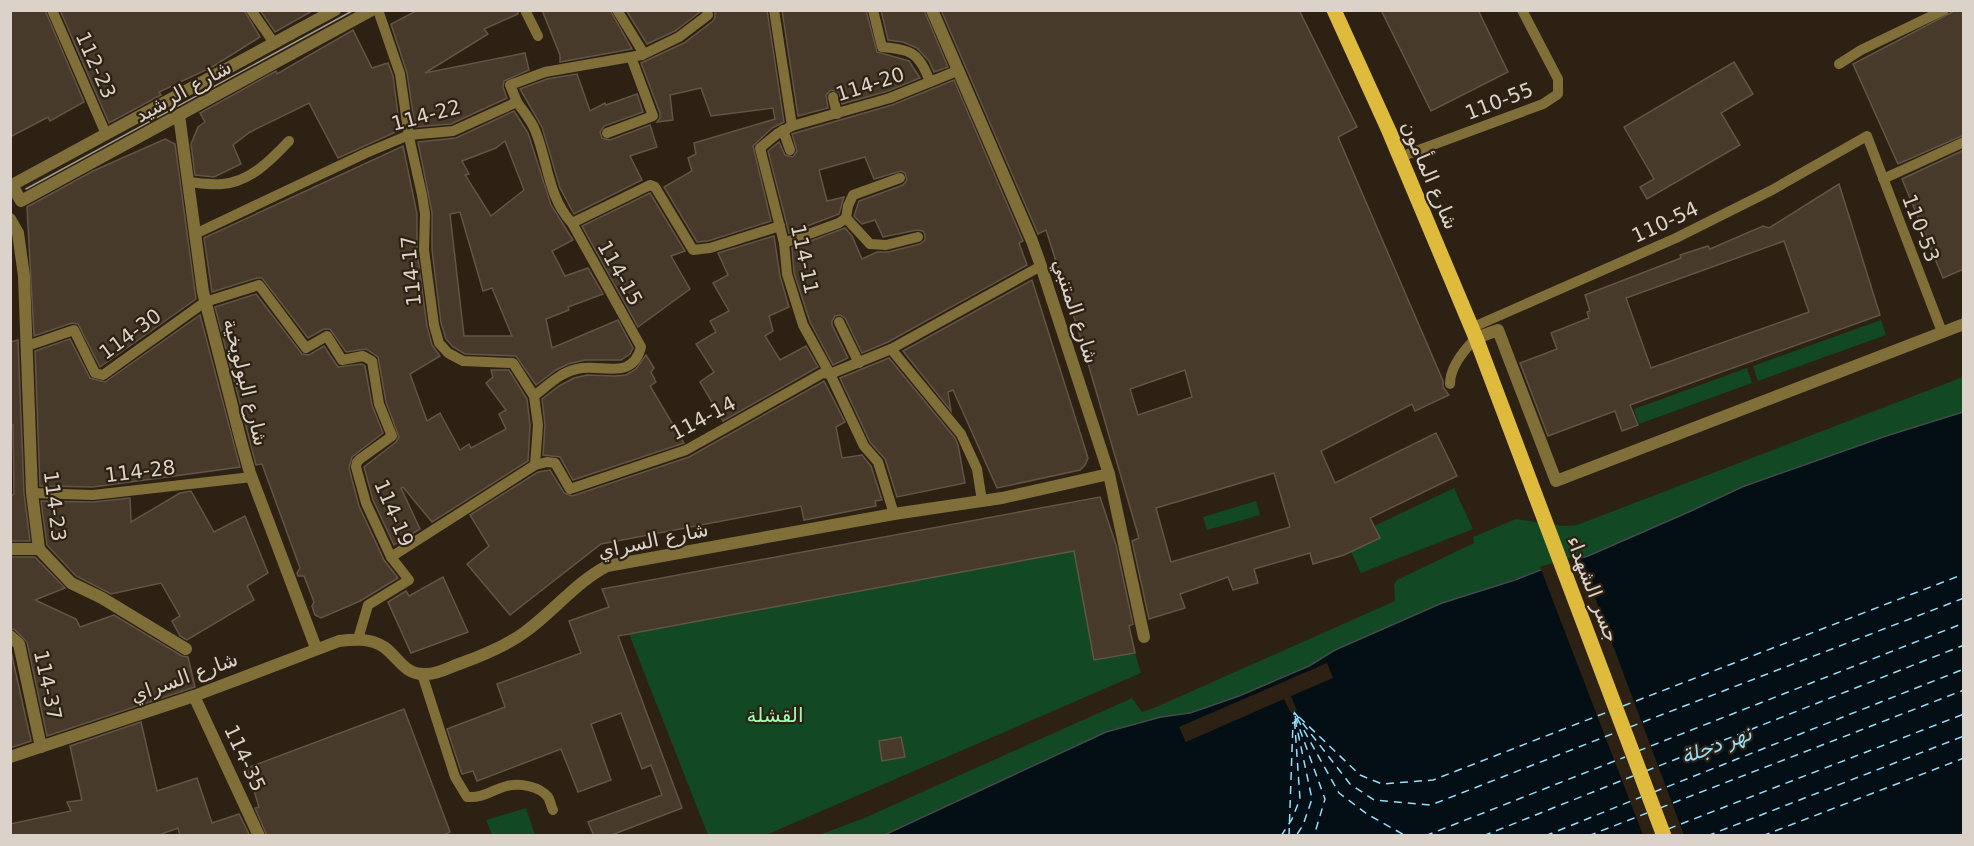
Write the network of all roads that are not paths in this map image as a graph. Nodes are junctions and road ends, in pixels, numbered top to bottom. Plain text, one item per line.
1 (52, 10) edge
2 (251, 10) edge
3 (335, 10) edge
4 (372, 10) edge
5 (378, 10) edge
6 (525, 10) edge
7 (617, 10) edge
8 (707, 10) edge
9 (774, 10) edge
10 (873, 10) edge
11 (932, 10) edge
12 (1334, 10) edge
13 (1522, 10) edge
14 (1944, 10) edge
15 (537, 36) dead end
16 (274, 44) junction
17 (637, 56) junction
18 (1839, 64) dead end
19 (957, 71) junction
20 (930, 82) junction
21 (833, 97) dead end
22 (517, 102) junction
23 (837, 114) junction
24 (179, 115) junction
25 (787, 128) junction
26 (607, 133) dead end
27 (106, 134) junction
28 (409, 135) junction
29 (1867, 136) joint
30 (289, 141) dead end
31 (1964, 142) edge
32 (790, 150) dead end
33 (1400, 157) junction
34 (900, 178) dead end
35 (1883, 179) junction
36 (189, 182) junction
37 (14, 195) edge
38 (846, 218) junction
39 (10, 219) edge
40 (572, 223) junction
41 (780, 226) junction
42 (195, 234) junction
43 (918, 237) dead end
44 (784, 243) junction
45 (1041, 266) junction
46 (205, 302) junction
47 (839, 322) dead end
48 (1964, 324) edge
49 (1942, 332) junction
50 (1473, 333) junction
51 (27, 346) junction
52 (891, 349) junction
53 (1483, 357) joint
54 (859, 363) junction
55 (830, 374) junction
56 (1450, 384) dead end
57 (534, 396) junction
58 (535, 465) junction
59 (1109, 474) junction
60 (252, 477) junction
61 (32, 493) junction
62 (982, 501) junction
63 (894, 514) junction
64 (10, 549) edge
65 (39, 549) junction
66 (391, 557) junction
67 (10, 636) edge
68 (1144, 637) dead end
69 (358, 639) junction
70 (316, 648) junction
71 (186, 649) dead end
72 (422, 674) junction
73 (194, 696) junction
74 (41, 747) junction
75 (10, 757) edge
76 (553, 810) dead end
77 (260, 836) edge
78 (1664, 836) edge

1 - 27 lane, 112-23
2 - 16 lane
3 - 16 street, شارع الرشيد
4 - 24 street, شارع الرشيد
5 - 28 lane, 114-17
6 - 15 lane
7 - 17 lane
8 - 17 lane
9 - 25 lane
10 - 20 lane
11 - 19 street, شارع المتنبي
12 - 33 main road, شارع المأمون
13 - 33 lane, 110-55
14 - 18 lane
16 - 27 street, شارع الرشيد
17 - 22 lane
17 - 26 lane
19 - 20 lane, 114-20
19 - 45 street, شارع المتنبي
20 - 23 lane, 114-20
21 - 23 lane
22 - 28 lane, 114-22
22 - 40 lane, 114-15
23 - 25 lane, 114-20
24 - 36 street, شارع البولويخية
24 - 37 street, شارع الرشيد
25 - 32 lane
25 - 41 lane, 114-11
27 - 37 street, شارع الرشيد
28 - 42 lane, 114-22
28 - 57 lane, 114-17
29 - 35 lane, 110-53
29 - 50 lane, 110-54
30 - 36 lane
31 - 35 lane
33 - 50 main road, شارع المأمون
34 - 38 lane
35 - 49 lane, 110-53
36 - 42 street, شارع البولويخية
38 - 43 lane
38 - 44 lane
39 - 51 street, 114-23
40 - 41 lane
40 - 57 lane, 114-15
41 - 44 lane, 114-11
42 - 46 street, شارع البولويخية
44 - 55 lane, 114-11
45 - 52 lane, 114-14
45 - 59 street, شارع المتنبي
46 - 51 lane, 114-30
46 - 60 street, شارع البولويخية
46 - 66 lane, 114-19
47 - 54 lane
48 - 49 street
49 - 50 street
50 - 53 main road, شارع المأمون
50 - 56 lane
51 - 61 street, 114-23
52 - 54 lane, 114-14
52 - 62 lane
53 - 78 main road, جسر الشهداء
54 - 55 lane, 114-14
55 - 58 lane, 114-14
55 - 63 lane, 114-11
57 - 58 lane, 114-17
58 - 66 lane
59 - 62 street, شارع السراي
59 - 68 street, شارع المتنبي
60 - 61 lane, 114-28
60 - 70 street, شارع البولويخية
61 - 65 street, 114-23
62 - 63 street, شارع السراي
63 - 72 street, شارع السراي
64 - 65 street
65 - 71 street, 114-23
66 - 69 lane, 114-19
67 - 74 street, 114-37
69 - 70 street, شارع السراي
69 - 72 street, شارع السراي
70 - 73 street, شارع السراي
72 - 76 lane
73 - 74 street, شارع السراي
73 - 77 street, 114-35
74 - 75 street, شارع السراي

